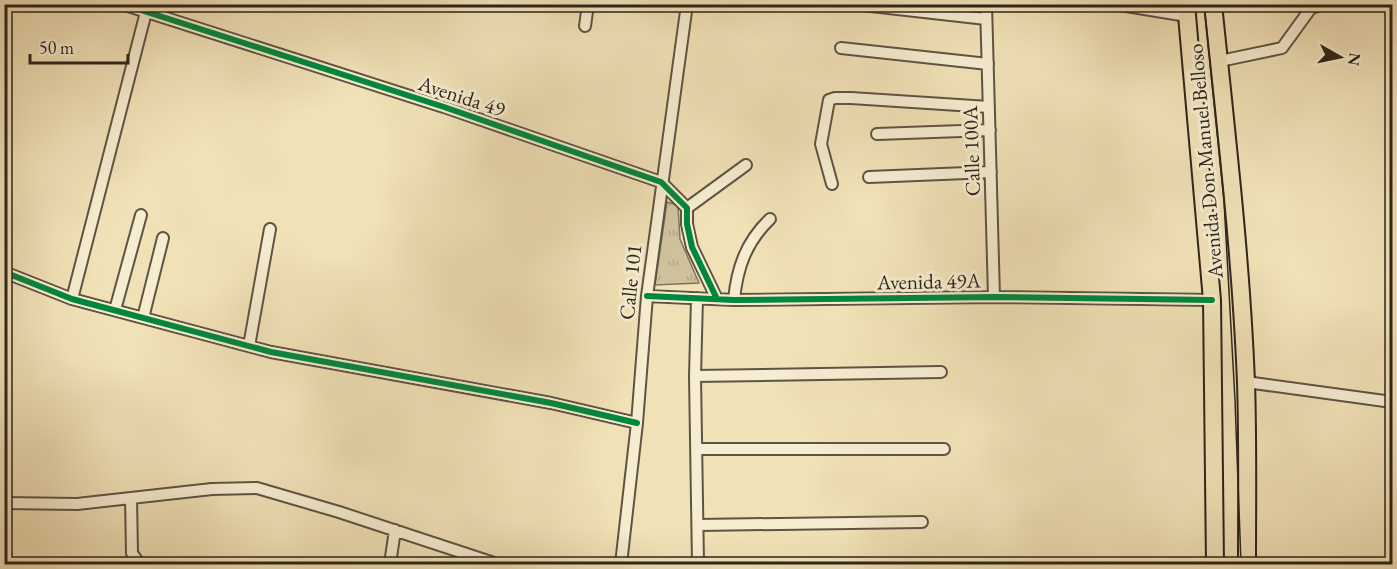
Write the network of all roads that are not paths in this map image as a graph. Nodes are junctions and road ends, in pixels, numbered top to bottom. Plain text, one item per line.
1 (122, 4) edge
2 (588, 4) edge
3 (687, 4) edge
4 (853, 4) edge
5 (986, 4) edge
6 (1114, 4) edge
7 (1213, 4) edge
8 (1323, 4) edge
9 (1187, 10) edge
10 (146, 12) junction
11 (986, 19) junction
12 (585, 26) dead end
13 (841, 48) dead end
14 (1220, 61) junction
15 (988, 64) junction
16 (989, 106) junction
17 (990, 130) junction
18 (878, 134) dead end
19 (746, 165) dead end
20 (991, 172) junction
21 (869, 177) dead end
22 (661, 182) junction
23 (832, 183) dead end
24 (687, 208) junction
25 (141, 215) dead end
26 (770, 219) dead end
27 (270, 229) dead end
28 (163, 238) dead end
29 (4, 272) edge
30 (647, 296) junction
31 (994, 297) junction
32 (697, 298) junction
33 (72, 299) junction
34 (717, 299) junction
35 (734, 300) junction
36 (1212, 300) junction
37 (115, 310) junction
38 (143, 318) junction
39 (249, 346) junction
40 (941, 372) dead end
41 (695, 376) junction
42 (1246, 382) junction
43 (1392, 402) edge
44 (638, 423) junction
45 (697, 449) junction
46 (944, 449) dead end
47 (131, 498) junction
48 (4, 503) edge
49 (922, 522) dead end
50 (698, 525) junction
51 (395, 530) junction
52 (146, 564) edge
53 (390, 564) edge
54 (497, 564) edge
55 (621, 564) edge
56 (698, 564) edge
57 (1215, 564) edge
58 (1247, 564) edge

1 - 10 street, Avenida 49
2 - 12 street
3 - 22 street, Calle 101
4 - 11 street
5 - 11 street, Calle 100A
6 - 9 street
7 - 14 main road, Avenida Don Manuel Belloso
8 - 14 street
9 - 36 main road, Avenida Don Manuel Belloso
10 - 22 street, Avenida 49
10 - 33 street
11 - 15 street, Calle 100A
13 - 15 street
14 - 42 main road, Avenida Don Manuel Belloso
15 - 16 street, Calle 100A
16 - 17 street, Calle 100A
16 - 23 street
17 - 18 street
17 - 20 street, Calle 100A
19 - 24 street
20 - 21 street
20 - 31 street, Calle 100A
22 - 24 street, Avenida 49
22 - 30 street, Calle 101
24 - 34 street
25 - 37 street
26 - 35 street
27 - 39 street
28 - 38 street
29 - 33 street
30 - 32 street, Avenida 49A
30 - 44 street, Calle 101
31 - 35 street, Avenida 49A
31 - 36 street, Avenida 49A
32 - 34 street, Avenida 49A
32 - 41 street
33 - 37 street
34 - 35 street, Avenida 49A
36 - 57 main road, Avenida Don Manuel Belloso
37 - 38 street
38 - 39 street
39 - 44 street
40 - 41 street
41 - 45 street
42 - 43 street
42 - 58 main road, Avenida Don Manuel Belloso
44 - 55 street, Calle 101
45 - 46 street
45 - 50 street
47 - 48 street
47 - 51 street
47 - 52 street
49 - 50 street
50 - 56 street
51 - 53 street
51 - 54 street

